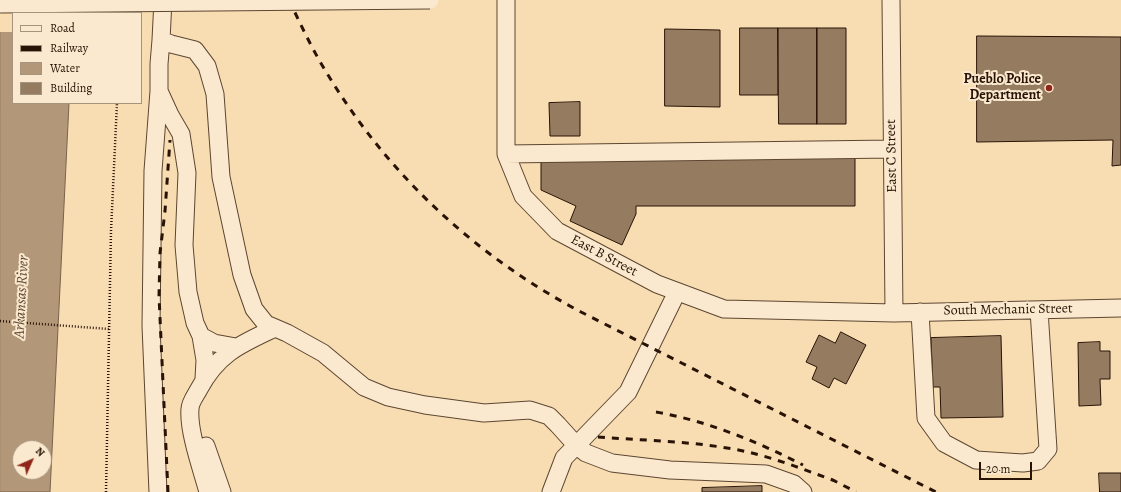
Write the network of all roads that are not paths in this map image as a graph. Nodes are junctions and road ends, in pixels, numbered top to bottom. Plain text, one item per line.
1 (163, 0) edge
2 (430, 0) edge
3 (506, 0) edge
4 (891, 0) edge
5 (0, 4) edge
6 (161, 40) junction
7 (159, 91) junction
8 (892, 149) junction
9 (506, 154) junction
10 (676, 292) junction
11 (1121, 308) edge
12 (1039, 310) junction
13 (920, 312) junction
14 (894, 313) junction
15 (275, 328) junction
16 (201, 336) junction
17 (236, 347) junction
18 (204, 379) junction
19 (191, 405) junction
20 (576, 445) junction
21 (158, 492) edge
22 (208, 492) edge
23 (222, 492) edge
24 (551, 492) edge
25 (803, 492) edge

1 - 6 street
2 - 5 street, bridge
3 - 9 street, East B Street
4 - 8 street, East C Street
6 - 7 street
6 - 15 street
7 - 16 street
7 - 21 street
8 - 9 street
8 - 14 street, East C Street
9 - 10 street, East B Street
10 - 14 street, East B Street
10 - 20 street
11 - 12 street, South Mechanic Street
12 - 13 street, South Mechanic Street
12 - 13 street
13 - 14 street, South Mechanic Street
15 - 17 street
15 - 20 street
16 - 17 street
16 - 18 street
17 - 18 street
18 - 19 street
19 - 22 street
19 - 23 street
20 - 24 street
20 - 25 street

